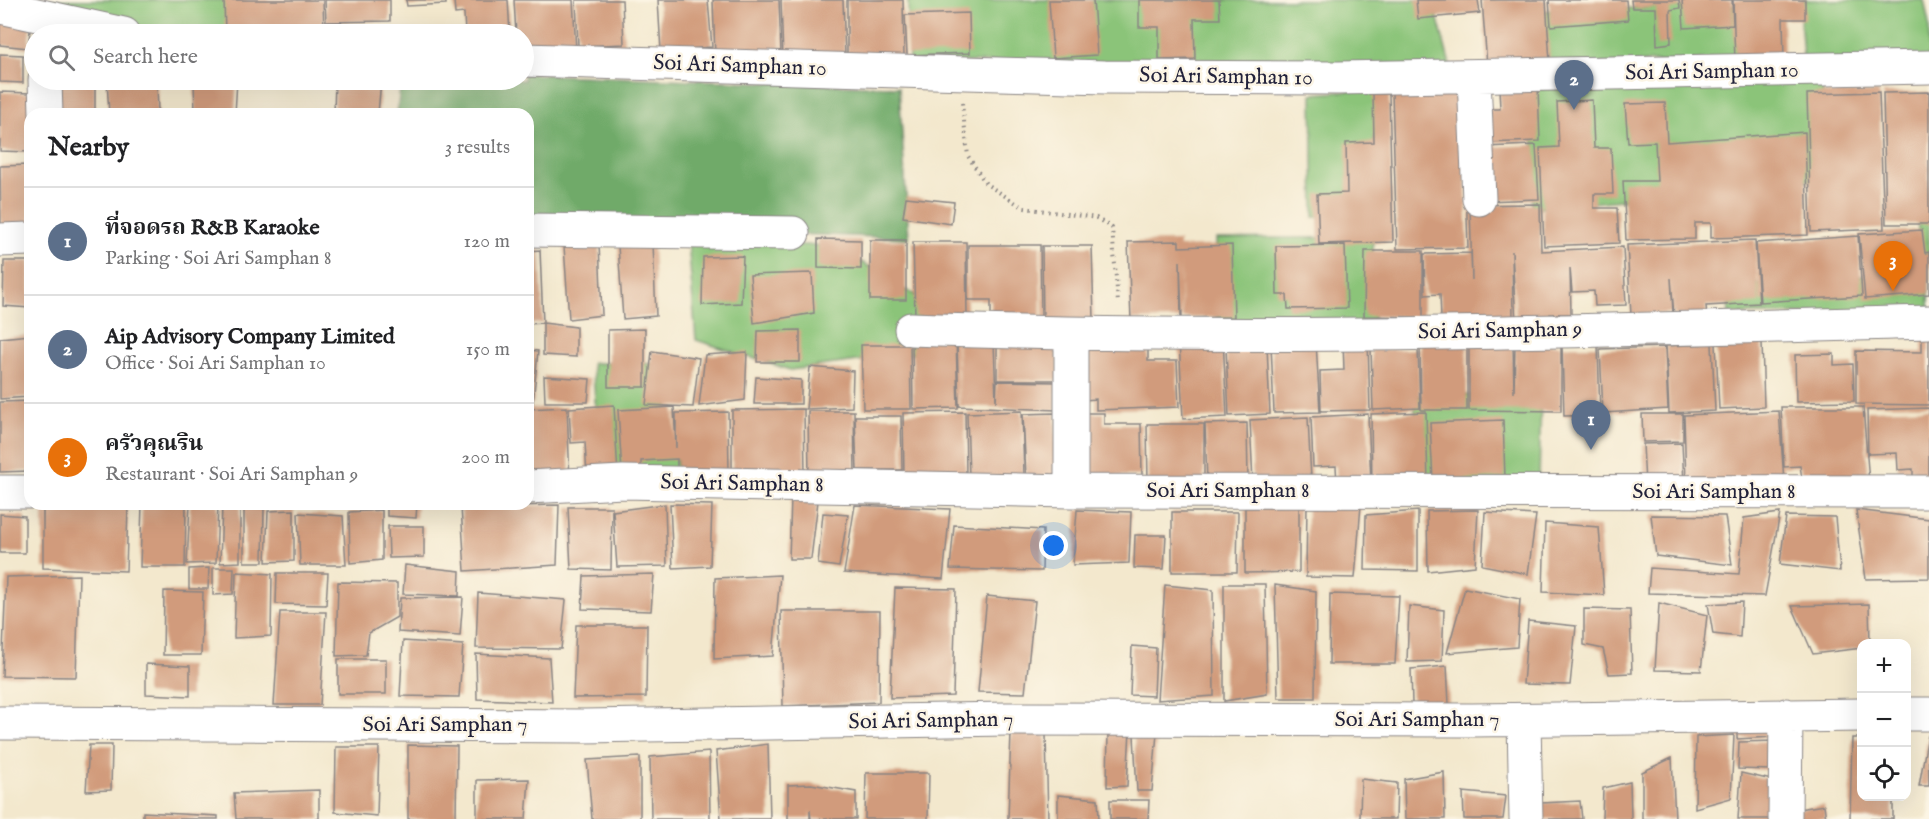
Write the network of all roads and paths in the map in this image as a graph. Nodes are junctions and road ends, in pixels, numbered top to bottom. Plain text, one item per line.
1 (0, 7) edge
2 (40, 24) edge
3 (534, 60) edge
4 (1929, 67) edge
5 (959, 72) junction
6 (1474, 77) junction
7 (45, 90) edge
8 (46, 108) edge
9 (1479, 199) dead end
10 (534, 230) edge
11 (794, 233) dead end
12 (24, 239) edge
13 (0, 240) edge
14 (1929, 322) edge
15 (911, 329) dead end
16 (1071, 335) junction
17 (1119, 335) junction
18 (534, 487) edge
19 (1071, 491) junction
20 (0, 492) edge
21 (24, 492) edge
22 (1929, 492) edge
23 (1911, 714) edge
24 (1929, 714) edge
25 (1857, 715) edge
26 (1786, 716) junction
27 (1524, 720) junction
28 (0, 723) edge
29 (1526, 819) edge
30 (1785, 819) edge

1 - 2 street
3 - 5 street, Soi Ari Samphan 10
4 - 6 street, Soi Ari Samphan 10
5 - 6 street, Soi Ari Samphan 10
5 - 17 path
6 - 9 street
7 - 8 street
10 - 11 street
12 - 13 street
14 - 17 street, Soi Ari Samphan 9
15 - 16 street, Soi Ari Samphan 9
16 - 17 street, Soi Ari Samphan 9
16 - 19 street
18 - 19 street, Soi Ari Samphan 8
19 - 22 street, Soi Ari Samphan 8
20 - 21 street
23 - 24 street
25 - 26 street, Soi Ari Samphan 7
26 - 27 street, Soi Ari Samphan 7
26 - 30 street
27 - 28 street, Soi Ari Samphan 7
27 - 29 street

